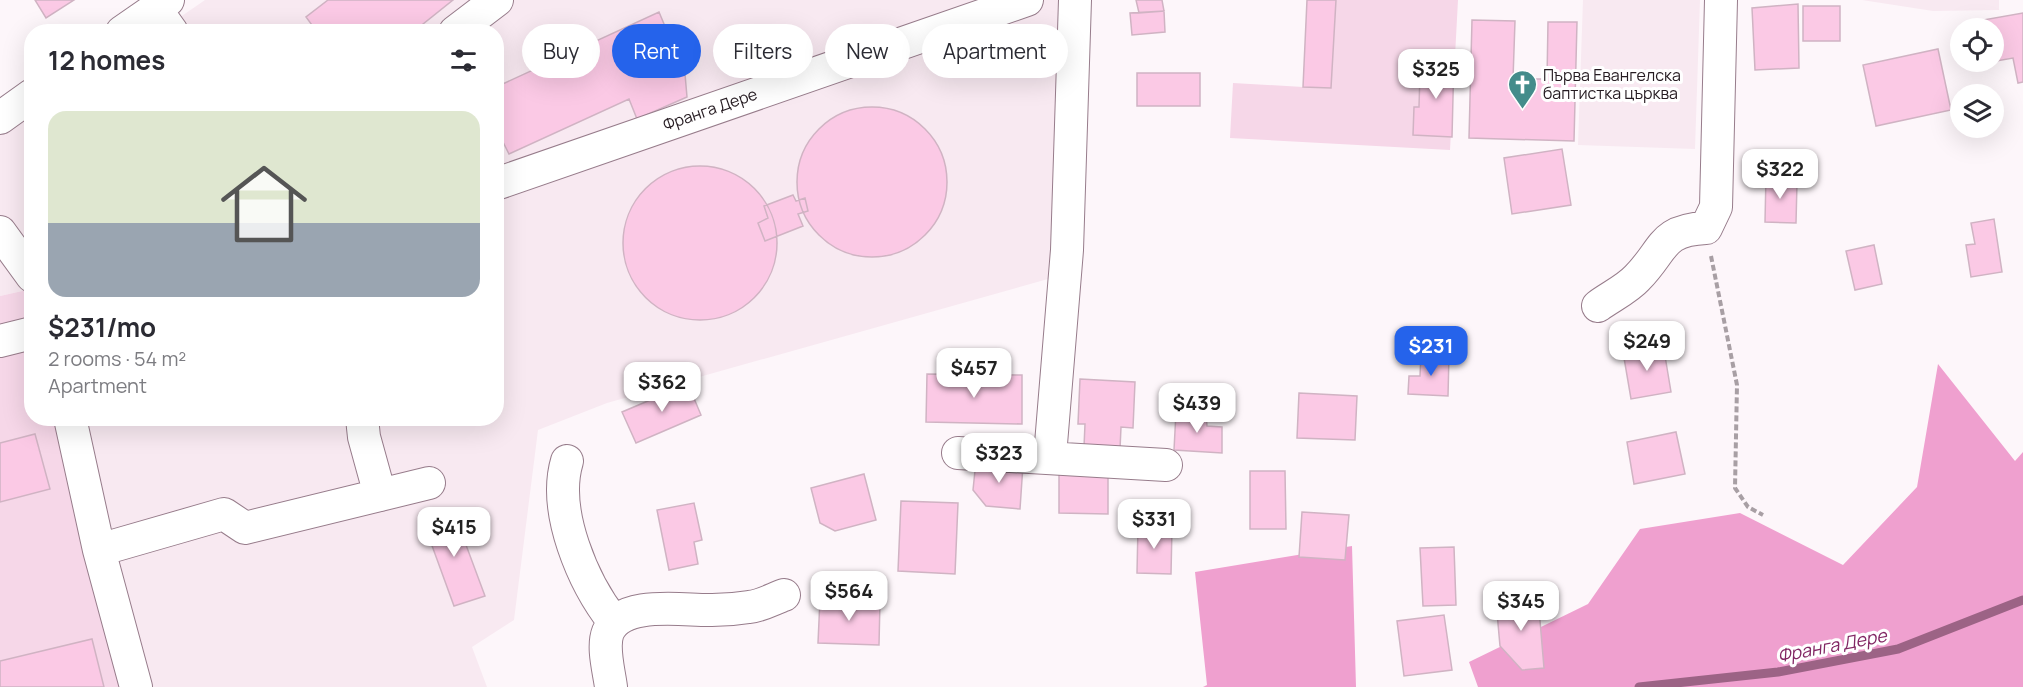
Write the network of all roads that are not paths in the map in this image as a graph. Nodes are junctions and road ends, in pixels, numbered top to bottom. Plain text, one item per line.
1 (497, 0) edge
2 (1027, 0) edge
3 (1075, 0) edge
4 (1721, 0) edge
5 (165, 13) edge
6 (140, 24) edge
7 (466, 24) edge
8 (24, 101) edge
9 (0, 118) edge
10 (504, 181) edge
11 (0, 232) edge
12 (24, 265) edge
13 (1598, 306) dead end
14 (24, 335) edge
15 (0, 341) edge
16 (72, 426) edge
17 (363, 426) edge
18 (958, 453) dead end
19 (1050, 456) junction
20 (567, 461) dead end
21 (1166, 465) dead end
22 (429, 483) dead end
23 (380, 495) junction
24 (99, 550) junction
25 (784, 595) dead end
26 (614, 622) junction
27 (136, 687) edge
28 (611, 687) edge

1 - 7 street
2 - 10 street, Франга Дере
3 - 19 street
4 - 13 street
5 - 6 street
8 - 9 street
11 - 12 street
14 - 15 street
16 - 24 street
17 - 23 street
18 - 19 street
19 - 21 street
20 - 26 street
22 - 23 street
23 - 24 street
24 - 27 street
25 - 26 street
26 - 28 street

